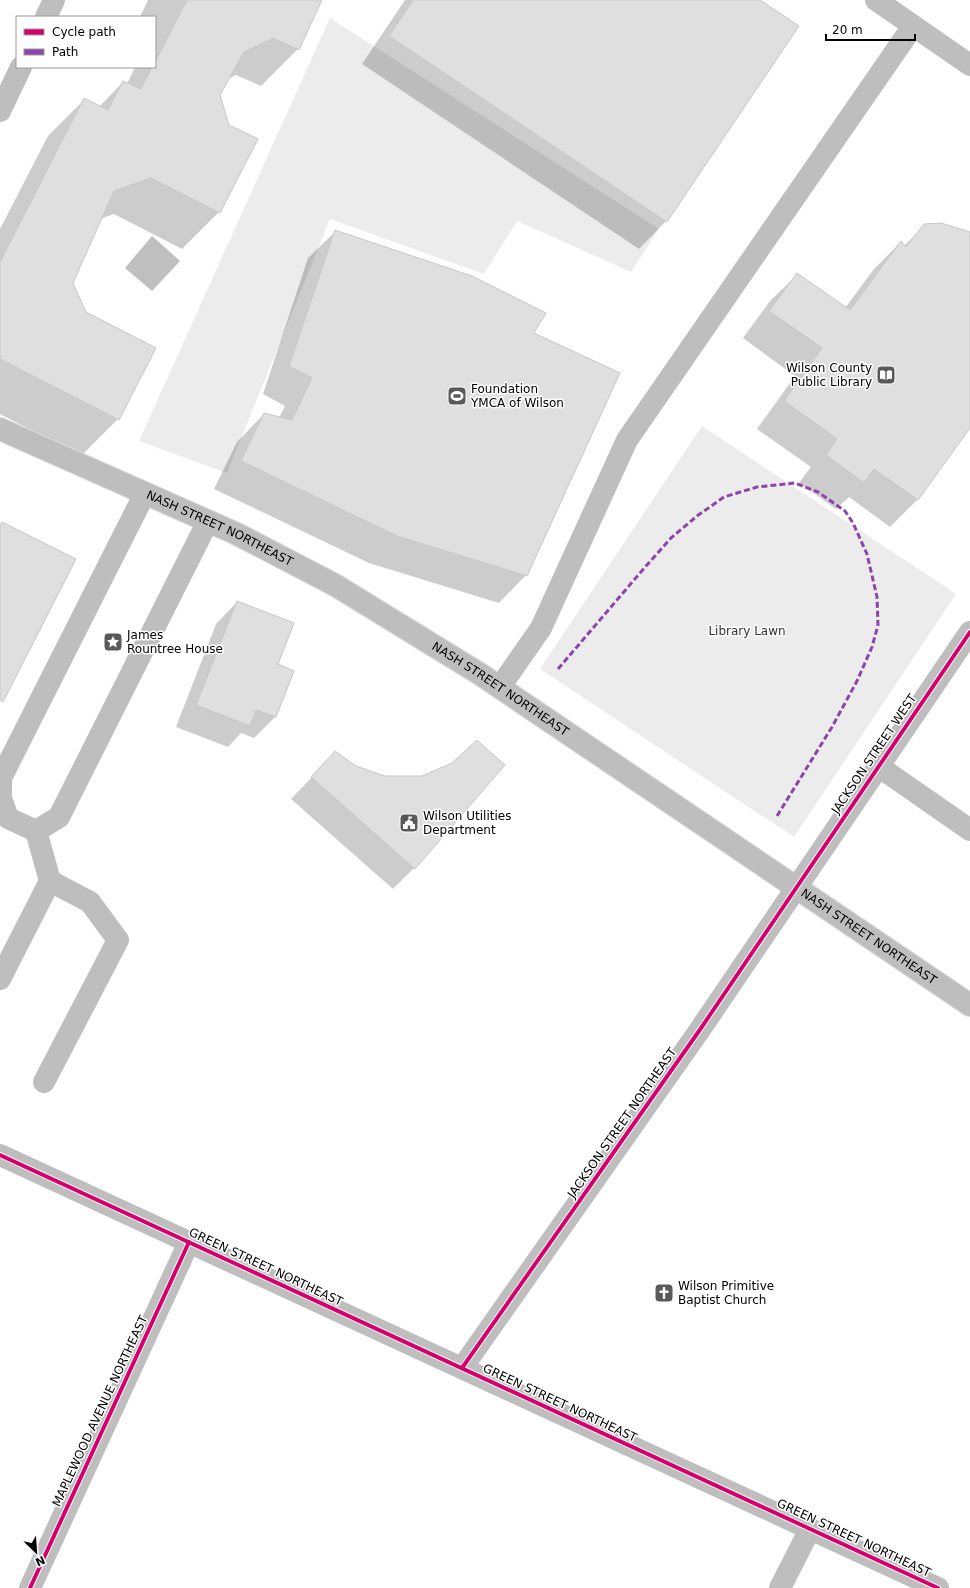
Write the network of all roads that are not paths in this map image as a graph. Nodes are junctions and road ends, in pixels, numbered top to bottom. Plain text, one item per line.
1 (54, 0) edge
2 (876, 0) edge
3 (46, 16) edge
4 (913, 26) junction
5 (970, 65) edge
6 (21, 68) edge
7 (0, 110) edge
8 (0, 429) edge
9 (145, 493) junction
10 (208, 521) junction
11 (970, 632) edge
12 (500, 687) junction
13 (878, 766) junction
14 (970, 830) edge
15 (36, 831) junction
16 (50, 881) junction
17 (795, 888) junction
18 (0, 979) edge
19 (970, 1005) edge
20 (44, 1082) dead end
21 (0, 1155) edge
22 (189, 1242) junction
23 (462, 1368) junction
24 (810, 1529) junction
25 (30, 1588) edge
26 (780, 1588) edge
27 (938, 1588) edge

1 - 3 street
2 - 4 street
4 - 5 street
4 - 12 street
6 - 7 street
8 - 9 street, NASH STREET NORTHEAST
9 - 10 street, NASH STREET NORTHEAST
9 - 15 street
10 - 12 street, NASH STREET NORTHEAST
10 - 15 street
11 - 13 street, JACKSON STREET WEST
12 - 17 street, NASH STREET NORTHEAST
13 - 14 street
13 - 17 street, JACKSON STREET WEST
15 - 16 street
16 - 18 street
16 - 20 street
17 - 19 street, NASH STREET NORTHEAST
17 - 23 street, JACKSON STREET NORTHEAST
21 - 22 street, GREEN STREET NORTHEAST
22 - 23 street, GREEN STREET NORTHEAST
22 - 25 street, MAPLEWOOD AVENUE NORTHEAST
23 - 24 street, GREEN STREET NORTHEAST
24 - 26 street
24 - 27 street, GREEN STREET NORTHEAST

